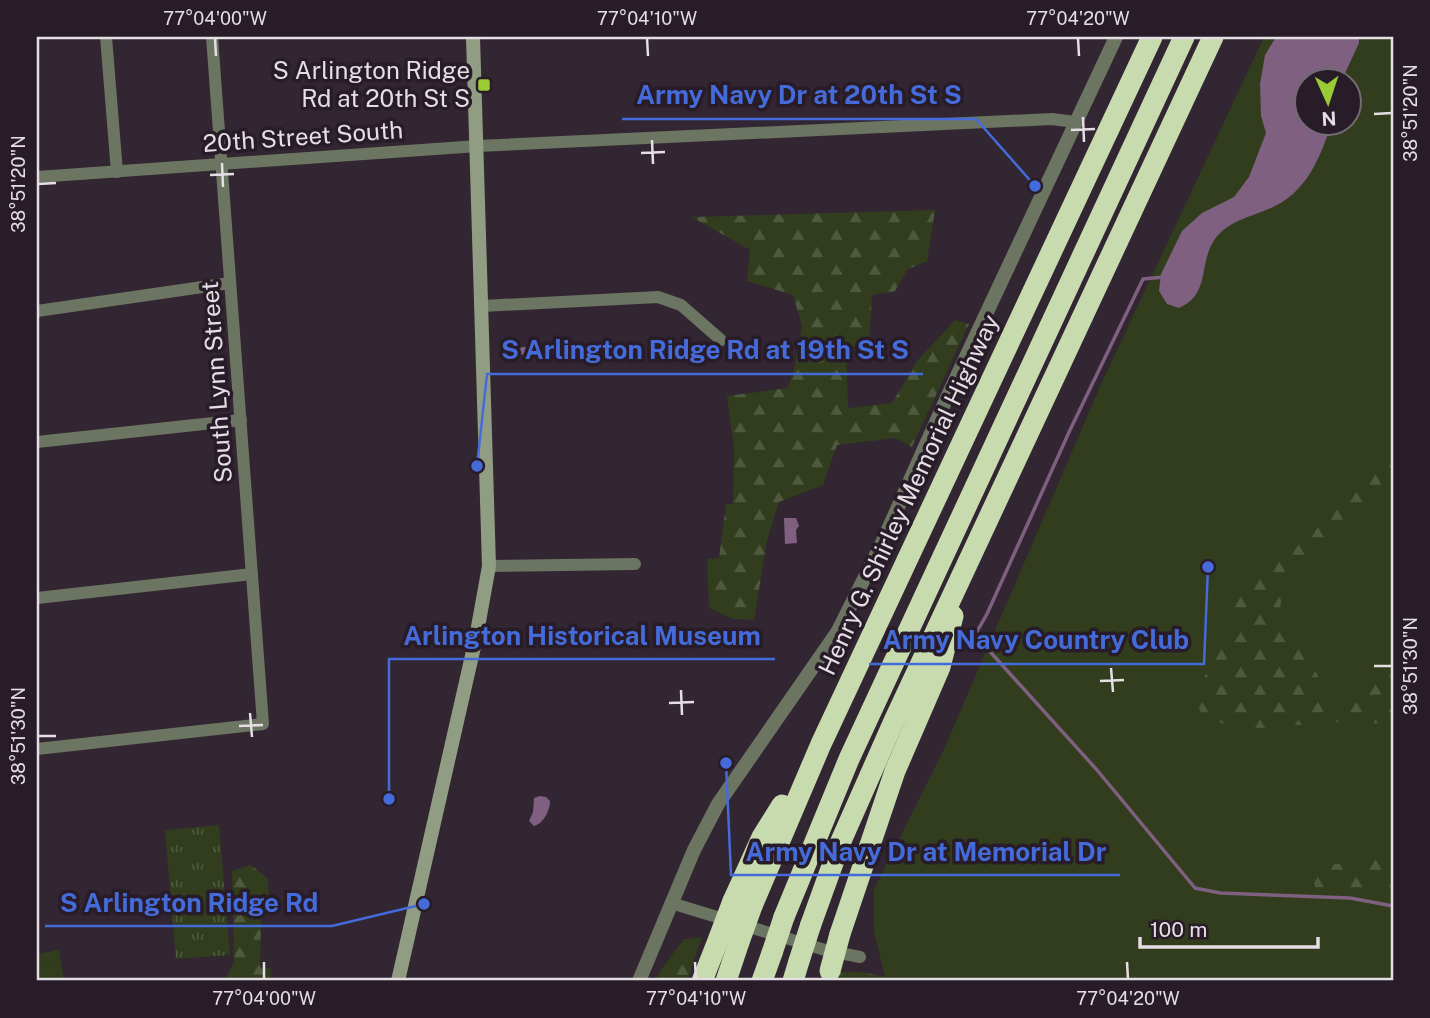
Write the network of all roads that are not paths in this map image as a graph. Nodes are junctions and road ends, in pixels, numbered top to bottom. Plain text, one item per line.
1 (106, 37) edge
2 (212, 37) edge
3 (473, 37) edge
4 (1116, 37) edge
5 (1152, 37) edge
6 (1184, 37) edge
7 (1213, 37) edge
8 (1076, 122) junction
9 (478, 146) junction
10 (223, 163) junction
11 (117, 172) junction
12 (37, 177) edge
13 (230, 283) junction
14 (482, 306) junction
15 (37, 311) edge
16 (721, 340) dead end
17 (241, 420) junction
18 (37, 442) edge
19 (967, 563) junction
20 (635, 564) dead end
21 (489, 566) junction
22 (252, 574) junction
23 (37, 598) edge
24 (37, 749) edge
25 (671, 903) junction
26 (729, 940) junction
27 (860, 957) dead end
28 (796, 971) edge
29 (828, 976) edge
30 (398, 981) edge
31 (639, 981) edge
32 (702, 981) edge
33 (726, 981) edge
34 (762, 981) edge

1 - 11 street
2 - 10 street, South Lynn Street
3 - 9 main road
4 - 8 street
5 - 26 highway, Henry G. Shirley Memorial Highway, bridge
6 - 34 highway, bridge
7 - 19 highway
8 - 9 street, 20th Street South
8 - 25 street
9 - 10 street, 20th Street South
9 - 14 main road
10 - 11 street, 20th Street South
10 - 13 street, South Lynn Street
11 - 12 street, 20th Street South
13 - 15 street
13 - 17 street, South Lynn Street
14 - 16 street
14 - 21 main road
17 - 18 street
17 - 22 street, South Lynn Street
19 - 28 highway, bridge
19 - 29 highway, bridge
20 - 21 street
21 - 30 main road
22 - 23 street
22 - 24 street, South Lynn Street
25 - 27 street
25 - 31 street
26 - 32 highway
26 - 33 highway, Henry G. Shirley Memorial Highway

